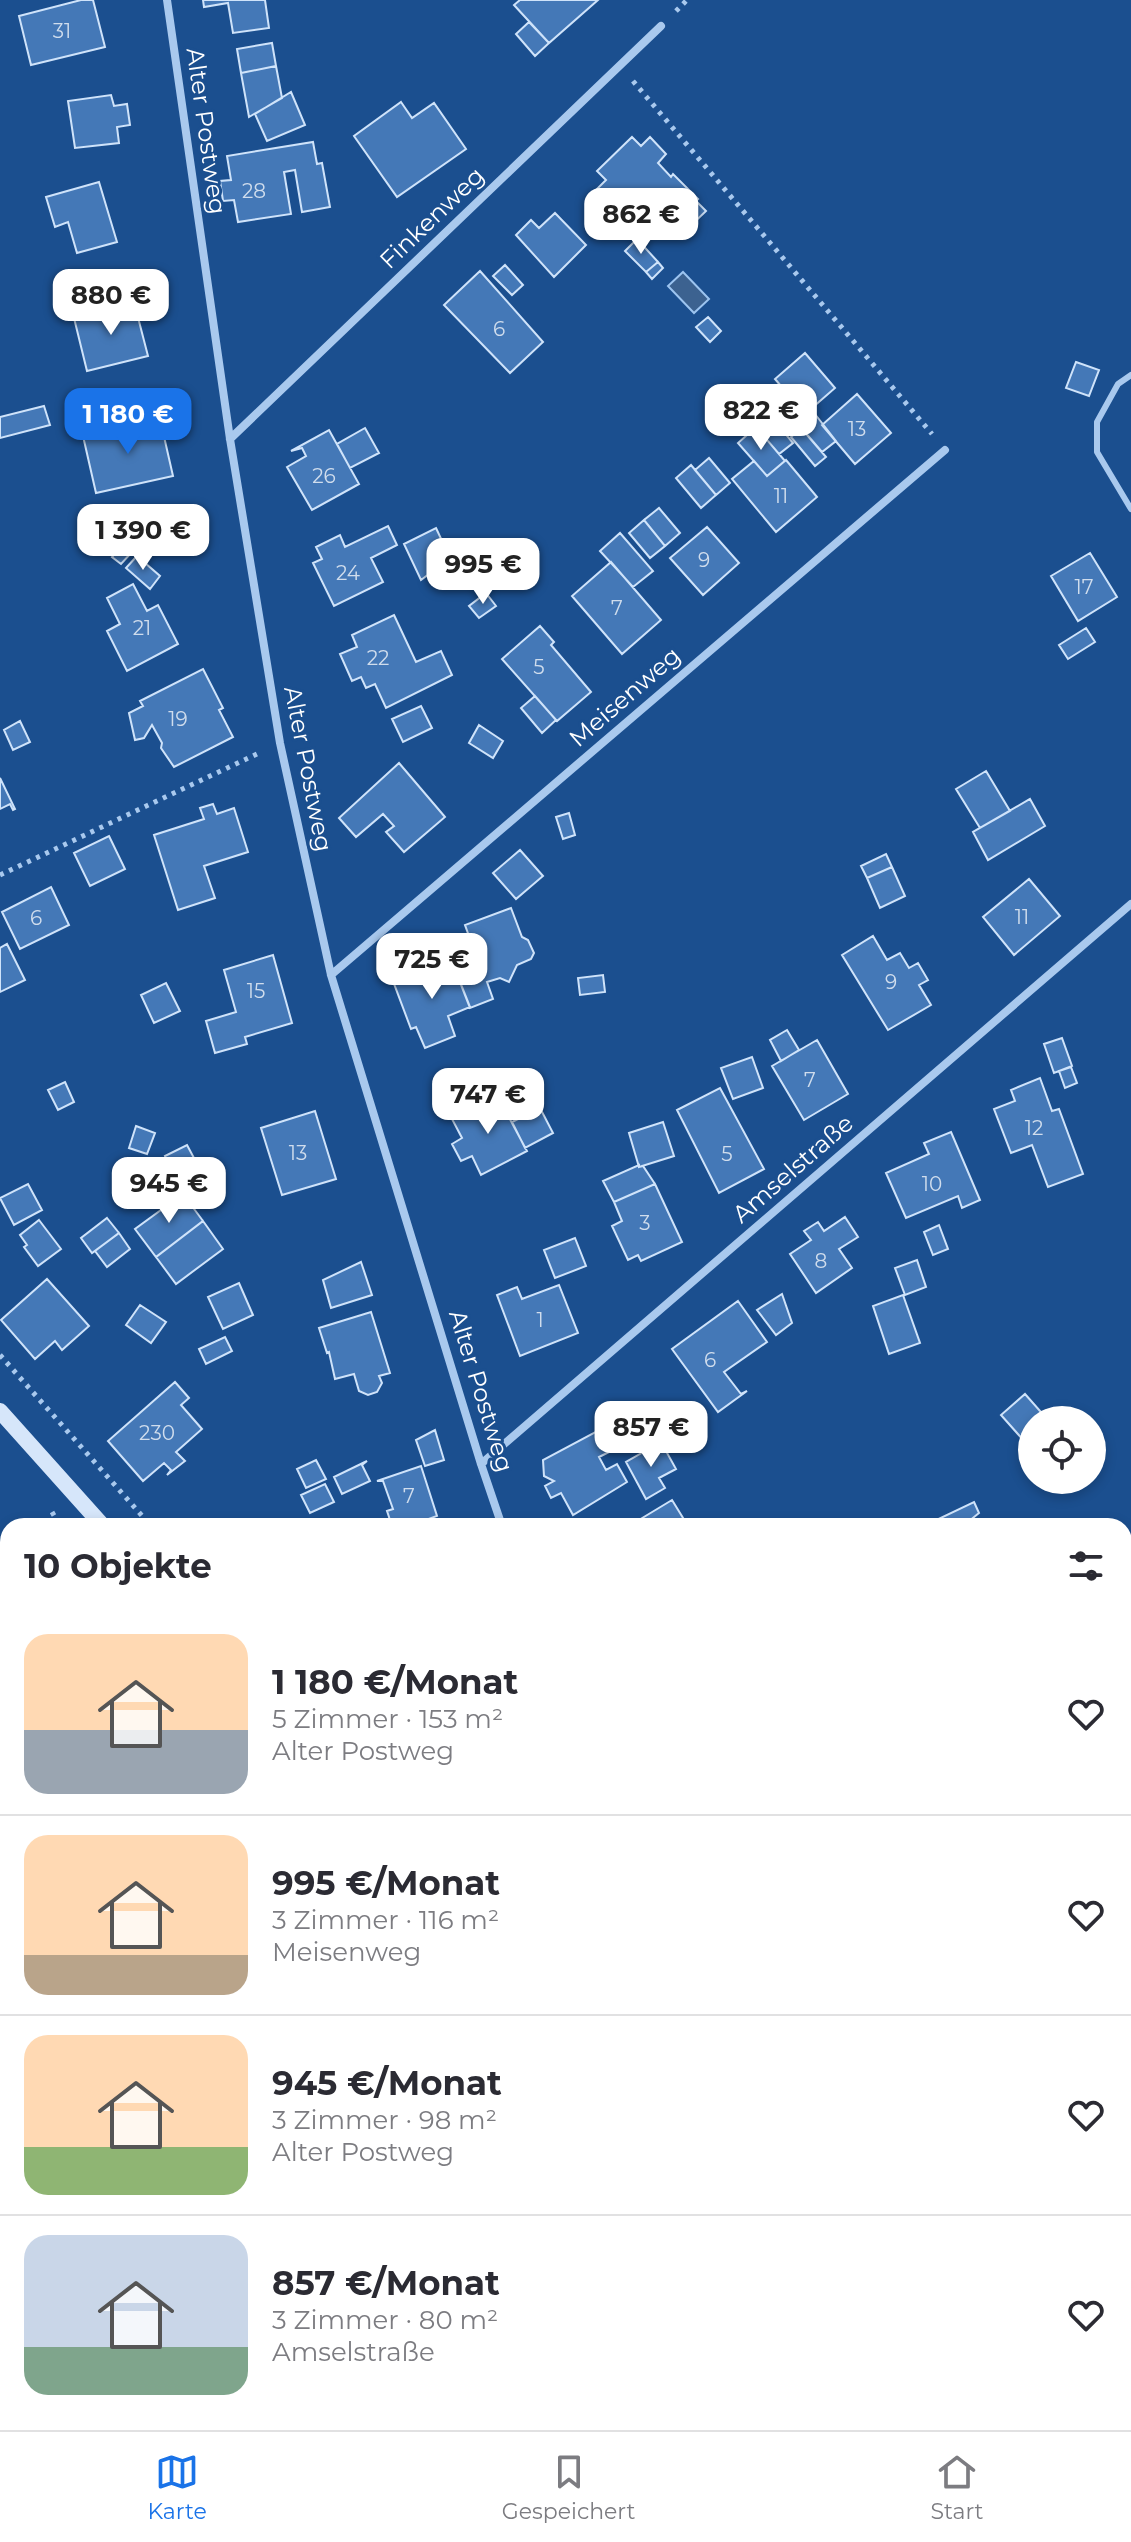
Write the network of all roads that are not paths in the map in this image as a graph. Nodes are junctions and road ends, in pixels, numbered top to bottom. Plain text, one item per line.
1 (167, 0) edge
2 (661, 26) dead end
3 (1131, 375) edge
4 (230, 439) junction
5 (945, 450) road end
6 (1131, 509) edge
7 (1131, 904) edge
8 (331, 975) junction
9 (1, 1414) edge
10 (481, 1464) junction
11 (96, 1518) edge
12 (499, 1518) edge

1 - 4 street, Alter Postweg
2 - 4 street, Finkenweg
3 - 6 lane
4 - 8 street, Alter Postweg
5 - 8 street, Meisenweg
7 - 10 street, Amselstraße
8 - 10 street, Alter Postweg
9 - 11 main road
10 - 12 street, Alter Postweg

